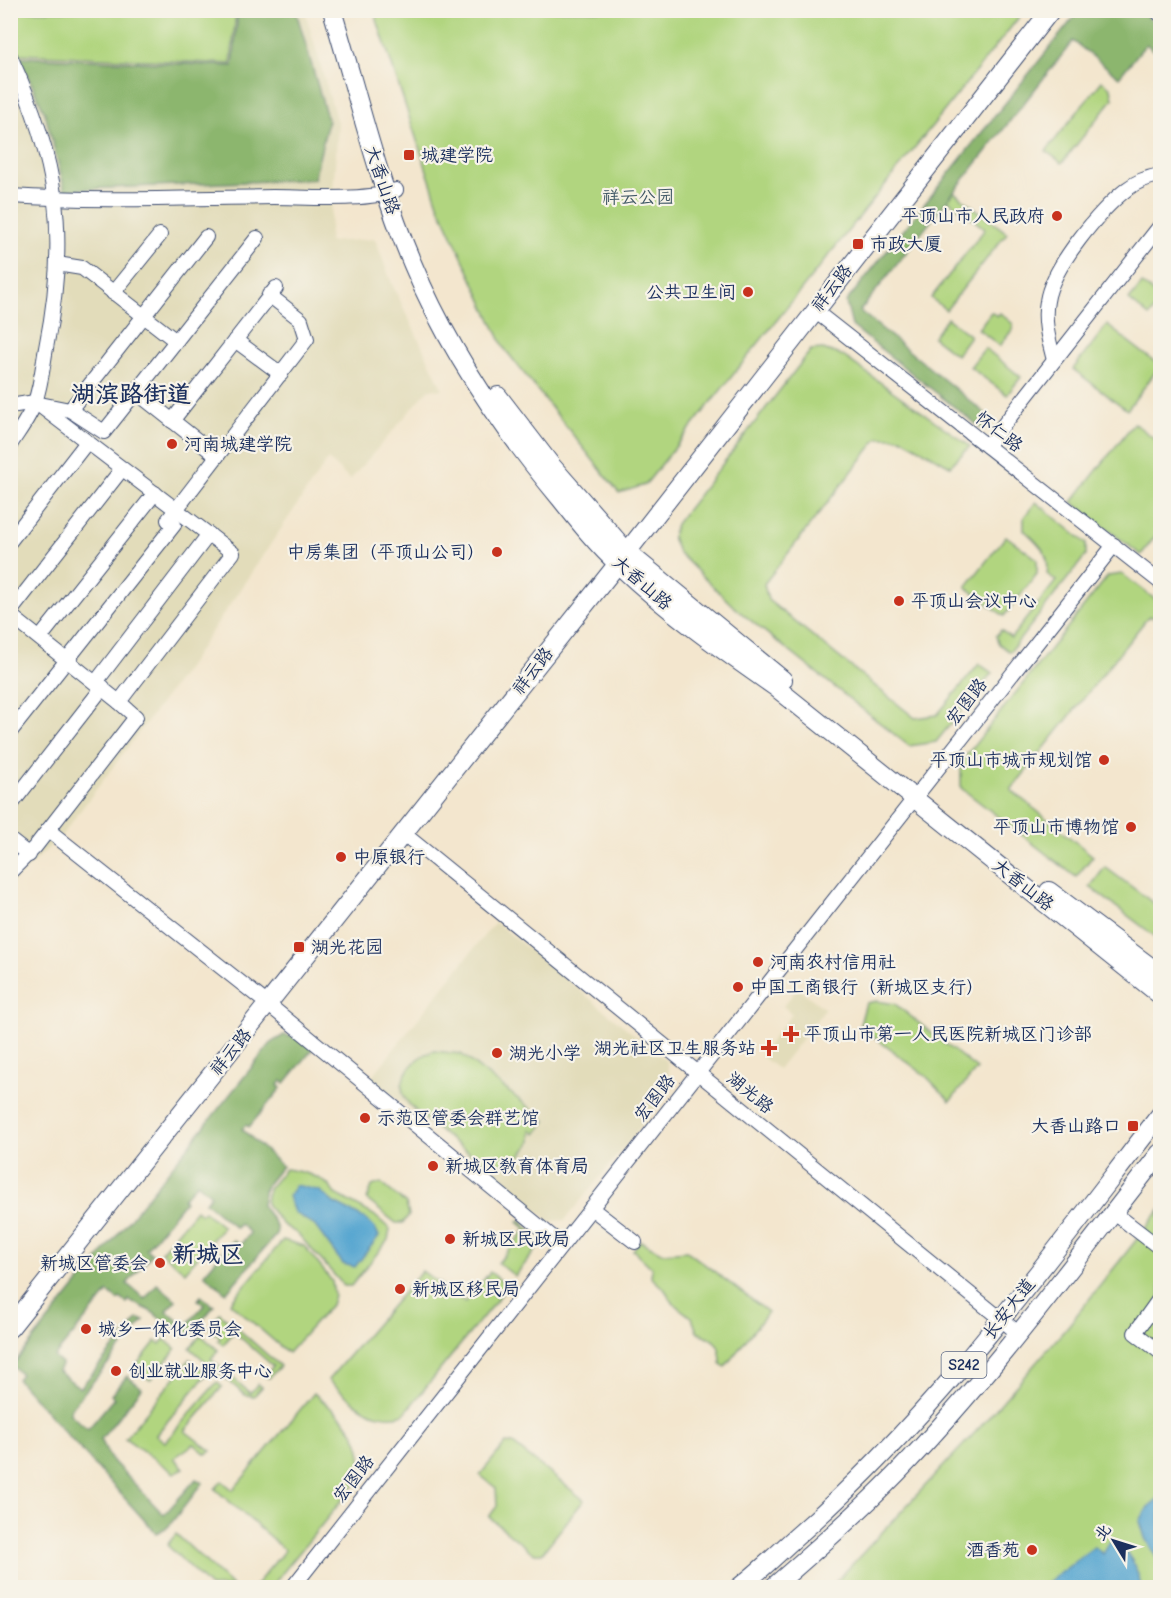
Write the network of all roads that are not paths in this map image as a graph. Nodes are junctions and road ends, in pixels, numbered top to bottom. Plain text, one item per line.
1 (332, 10) edge
2 (344, 10) edge
3 (1051, 10) edge
4 (1156, 10) edge
5 (1161, 14) edge
6 (11, 57) edge
7 (1161, 175) edge
8 (391, 192) junction
9 (10, 196) edge
10 (56, 199) junction
11 (1161, 225) edge
12 (160, 235) dead end
13 (206, 237) dead end
14 (257, 238) dead end
15 (57, 264) junction
16 (113, 293) junction
17 (815, 311) junction
18 (143, 316) junction
19 (235, 340) junction
20 (176, 341) junction
21 (1054, 360) junction
22 (280, 374) junction
23 (136, 392) junction
24 (35, 402) junction
25 (10, 406) edge
26 (70, 410) junction
27 (172, 421) junction
28 (87, 442) junction
29 (10, 446) edge
30 (987, 446) junction
31 (217, 456) junction
32 (123, 468) junction
33 (155, 493) junction
34 (176, 510) junction
35 (209, 534) junction
36 (10, 541) edge
37 (1114, 546) junction
38 (622, 558) junction
39 (1161, 582) edge
40 (10, 614) edge
41 (40, 638) junction
42 (69, 660) junction
43 (99, 685) junction
44 (119, 702) junction
45 (10, 732) edge
46 (917, 794) junction
47 (10, 806) edge
48 (48, 830) junction
49 (404, 834) junction
50 (10, 840) edge
51 (28, 855) junction
52 (10, 872) edge
53 (1161, 975) edge
54 (1161, 995) edge
55 (269, 1005) junction
56 (698, 1073) junction
57 (1161, 1115) edge
58 (1161, 1153) edge
59 (591, 1208) junction
60 (1113, 1212) junction
61 (635, 1242) dead end
62 (562, 1245) junction
63 (1161, 1248) edge
64 (1161, 1298) edge
65 (1001, 1320) junction
66 (10, 1328) edge
67 (1018, 1333) junction
68 (1161, 1352) edge
69 (292, 1587) edge
70 (738, 1587) edge
71 (772, 1587) edge

1 - 8 main road, 大香山路
2 - 8 main road, 大香山路
3 - 17 main road, 祥云路
4 - 5 street
6 - 10 street
7 - 21 street
8 - 10 street
8 - 38 main road, 大香山路
9 - 10 street
10 - 15 street
11 - 21 street
12 - 16 street
13 - 18 street
14 - 20 street
15 - 16 street
15 - 24 street
16 - 18 street
17 - 30 street, 怀仁路
17 - 38 main road, 祥云路
18 - 20 street
18 - 26 street
19 - 22 street
19 - 22 street
19 - 27 street
20 - 23 street
21 - 30 street
22 - 31 street
23 - 26 street
23 - 27 street
24 - 25 street
24 - 26 street
24 - 28 street
24 - 29 street
27 - 31 street
28 - 32 street
28 - 36 street
30 - 37 street, 怀仁路
31 - 34 street
32 - 33 street
32 - 40 street
33 - 34 street
33 - 41 street
34 - 35 street
34 - 42 street
35 - 43 street
35 - 44 street
37 - 39 street, 怀仁路
37 - 46 street, 宏图路
38 - 46 main road, 大香山路
38 - 49 main road, 祥云路
40 - 41 street
41 - 42 street
42 - 43 street
42 - 45 street
43 - 44 street
43 - 47 street
44 - 48 street
46 - 53 main road, 大香山路
46 - 54 main road, 大香山路
46 - 56 street, 宏图路
48 - 51 street
48 - 55 street
49 - 55 main road, 祥云路
49 - 56 street, 湖光路
50 - 51 street
51 - 52 street
55 - 62 street
55 - 66 main road, 祥云路
56 - 59 street, 宏图路
56 - 65 street, 湖光路
57 - 65 main road, 长安大道 / S242
58 - 60 main road, 长安大道 / S242
59 - 61 street
59 - 62 street, 宏图路
60 - 63 street
60 - 67 main road, 长安大道 / S242
62 - 69 street, 宏图路
64 - 68 street
65 - 67 street, 湖光路
65 - 70 main road, 长安大道 / S242
67 - 71 main road, 长安大道 / S242

